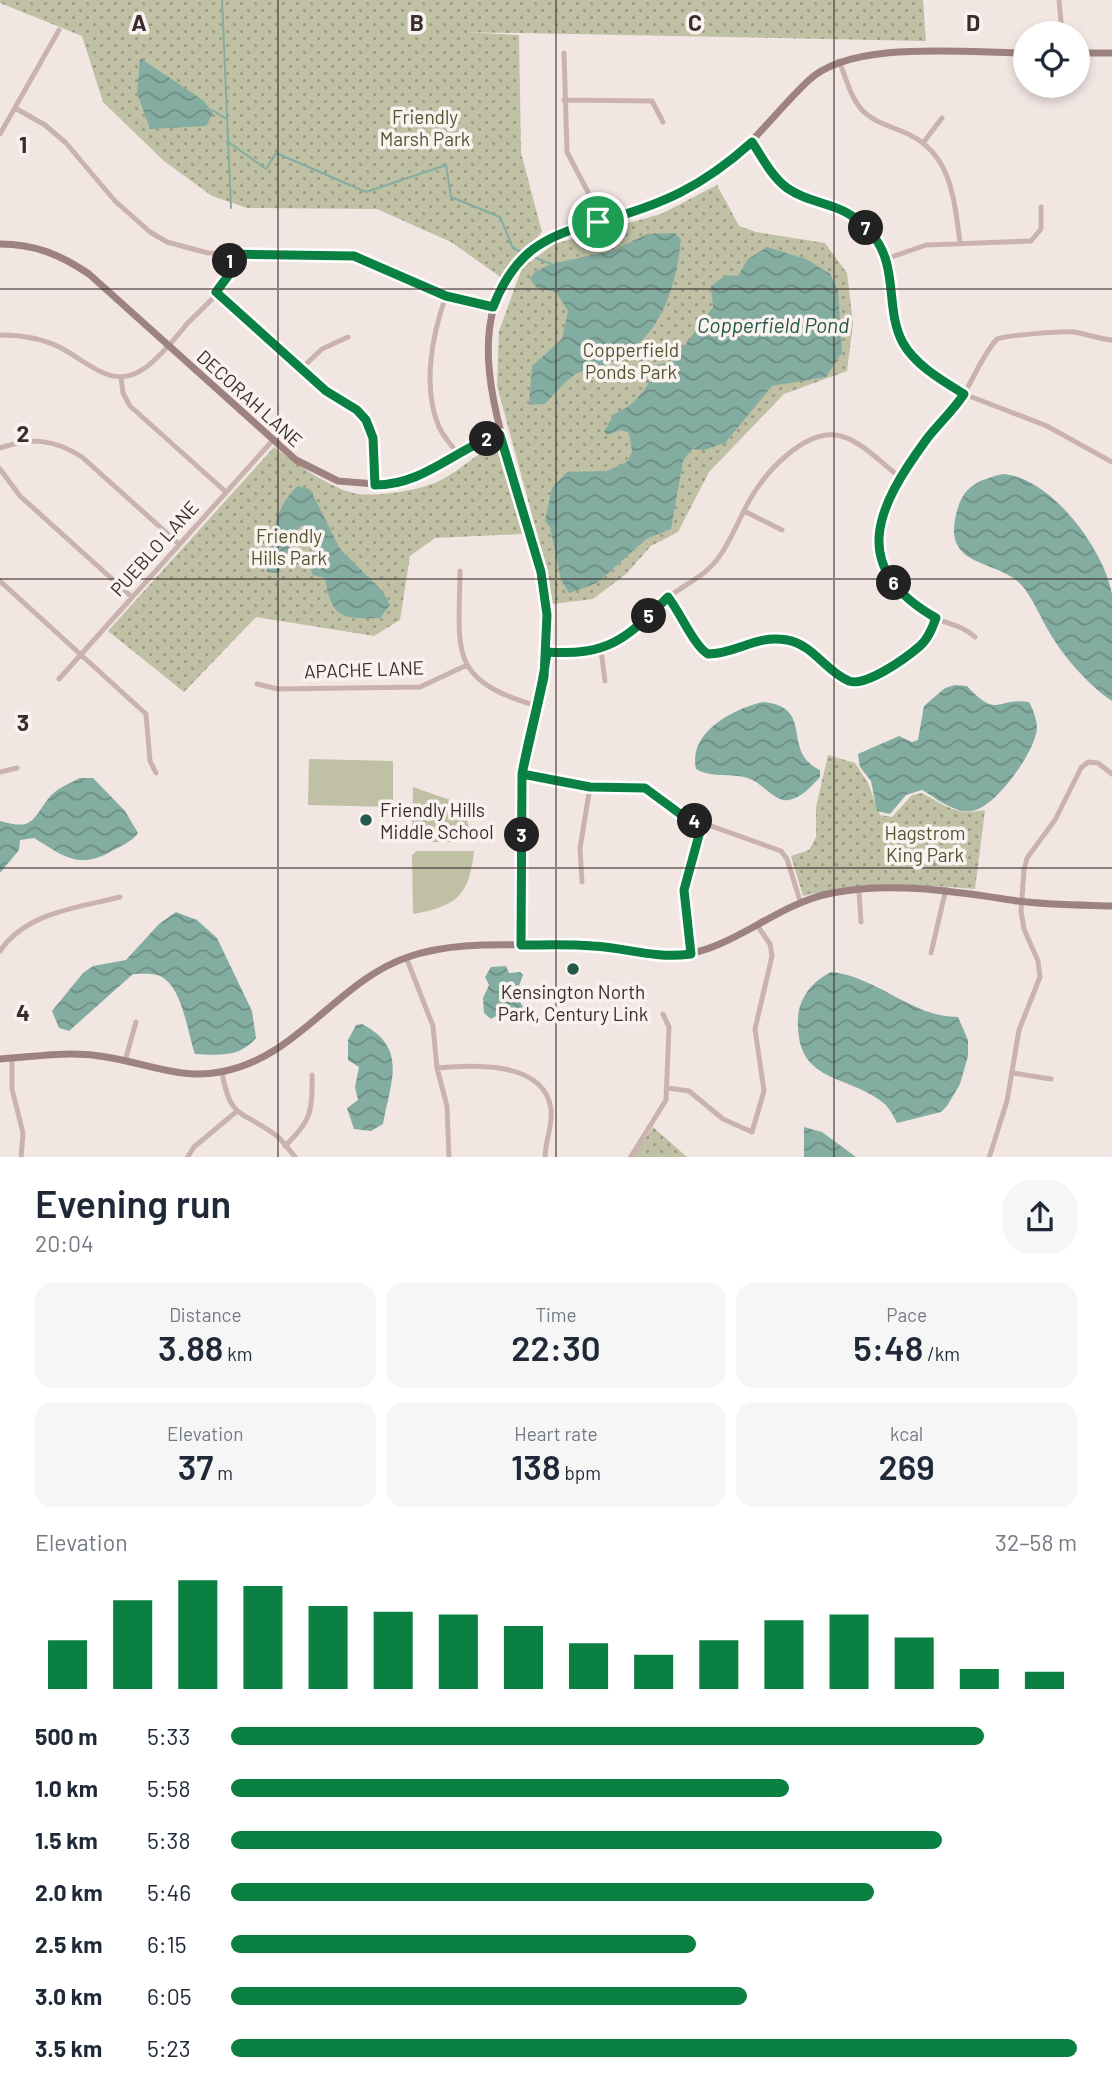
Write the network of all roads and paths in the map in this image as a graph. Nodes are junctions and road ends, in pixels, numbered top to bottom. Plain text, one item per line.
1 (1059, 0) edge
2 (1061, 21) edge
3 (59, 30) dead end
4 (564, 53) dead end
5 (1013, 53) edge
6 (1090, 53) edge
7 (1112, 54) edge
8 (839, 61) junction
9 (564, 100) junction
10 (15, 107) junction
11 (942, 118) dead end
12 (663, 122) dead end
13 (0, 134) edge
14 (752, 142) junction
15 (923, 143) junction
16 (1041, 207) dead end
17 (598, 222) junction
18 (960, 242) junction
19 (0, 244) edge
20 (230, 254) junction
21 (886, 259) junction
22 (216, 292) junction
23 (446, 296) junction
24 (493, 307) junction
25 (0, 335) edge
26 (348, 337) dead end
27 (1112, 340) edge
28 (168, 346) junction
29 (301, 369) junction
30 (121, 377) junction
31 (964, 394) junction
32 (500, 435) junction
33 (273, 440) junction
34 (0, 448) edge
35 (458, 454) junction
36 (1112, 462) edge
37 (0, 469) edge
38 (901, 478) junction
39 (375, 485) junction
40 (226, 492) junction
41 (744, 511) junction
42 (782, 530) dead end
43 (179, 544) junction
44 (460, 571) dead end
45 (0, 581) edge
46 (132, 597) junction
47 (668, 597) junction
48 (936, 618) junction
49 (975, 637) dead end
50 (601, 650) junction
51 (547, 652) junction
52 (81, 653) junction
53 (467, 665) junction
54 (59, 679) dead end
55 (605, 681) dead end
56 (257, 684) dead end
57 (537, 706) junction
58 (17, 768) dead end
59 (0, 772) edge
60 (156, 773) dead end
61 (522, 774) junction
62 (1112, 774) edge
63 (590, 787) junction
64 (702, 824) junction
65 (582, 883) dead end
66 (946, 889) junction
67 (859, 891) junction
68 (120, 897) dead end
69 (800, 901) junction
70 (1022, 901) junction
71 (1112, 906) edge
72 (861, 922) dead end
73 (757, 925) junction
74 (521, 945) junction
75 (0, 951) edge
76 (931, 953) dead end
77 (691, 954) junction
78 (406, 957) junction
79 (663, 1014) dead end
80 (135, 1022) dead end
81 (0, 1059) edge
82 (12, 1059) junction
83 (125, 1061) junction
84 (438, 1068) junction
85 (222, 1072) junction
86 (1013, 1073) junction
87 (312, 1075) dead end
88 (1051, 1079) dead end
89 (668, 1088) junction
90 (236, 1112) junction
91 (285, 1146) junction
92 (21, 1157) edge
93 (187, 1157) edge
94 (296, 1157) edge
95 (449, 1157) edge
96 (545, 1157) edge
97 (630, 1157) edge
98 (989, 1157) edge

1 - 2 street
3 - 10 street
4 - 9 street
5 - 8 street
6 - 7 street
8 - 14 street
8 - 15 street
9 - 12 street
9 - 17 street
10 - 13 street
10 - 20 street
11 - 15 street
14 - 17 street
14 - 21 street
15 - 18 street
16 - 18 street
17 - 24 street
18 - 21 street
19 - 28 street, DECORAH LANE
20 - 22 street
20 - 23 street
21 - 31 street
22 - 28 street
22 - 29 street
23 - 24 street
23 - 35 street
24 - 32 street
25 - 30 street
26 - 29 street
27 - 31 street
28 - 30 street
28 - 33 street, DECORAH LANE
29 - 39 street
30 - 40 street
31 - 36 street
31 - 38 street
32 - 35 street, DECORAH LANE
32 - 51 street
33 - 39 street, DECORAH LANE
33 - 40 street, PUEBLO LANE
34 - 43 street
35 - 39 street, DECORAH LANE
37 - 46 street
38 - 41 street
38 - 48 street
40 - 43 street, PUEBLO LANE
41 - 42 street
41 - 47 street
43 - 46 street, PUEBLO LANE
44 - 53 street
45 - 52 street
46 - 52 street, PUEBLO LANE
47 - 48 street
47 - 50 street
48 - 49 street
50 - 51 street
50 - 55 street
51 - 57 street
52 - 54 street, PUEBLO LANE
52 - 60 street
53 - 56 street, APACHE LANE
53 - 57 street
57 - 61 street
58 - 59 street
61 - 63 street
61 - 74 street
62 - 70 street
63 - 64 street
63 - 65 street
64 - 69 street
64 - 77 street
66 - 67 street
66 - 70 street
66 - 76 street
67 - 69 street
67 - 72 street
68 - 75 street
69 - 73 street
70 - 71 street
70 - 86 street
73 - 77 street
73 - 89 street
74 - 77 street
74 - 78 street
78 - 84 street
78 - 85 street
79 - 89 street
80 - 83 street
81 - 82 street
82 - 83 street
82 - 92 street
83 - 85 street
84 - 95 street
84 - 96 street
85 - 90 street
86 - 88 street
86 - 98 street
87 - 91 street
89 - 97 street
90 - 91 street
90 - 93 street
91 - 94 street

